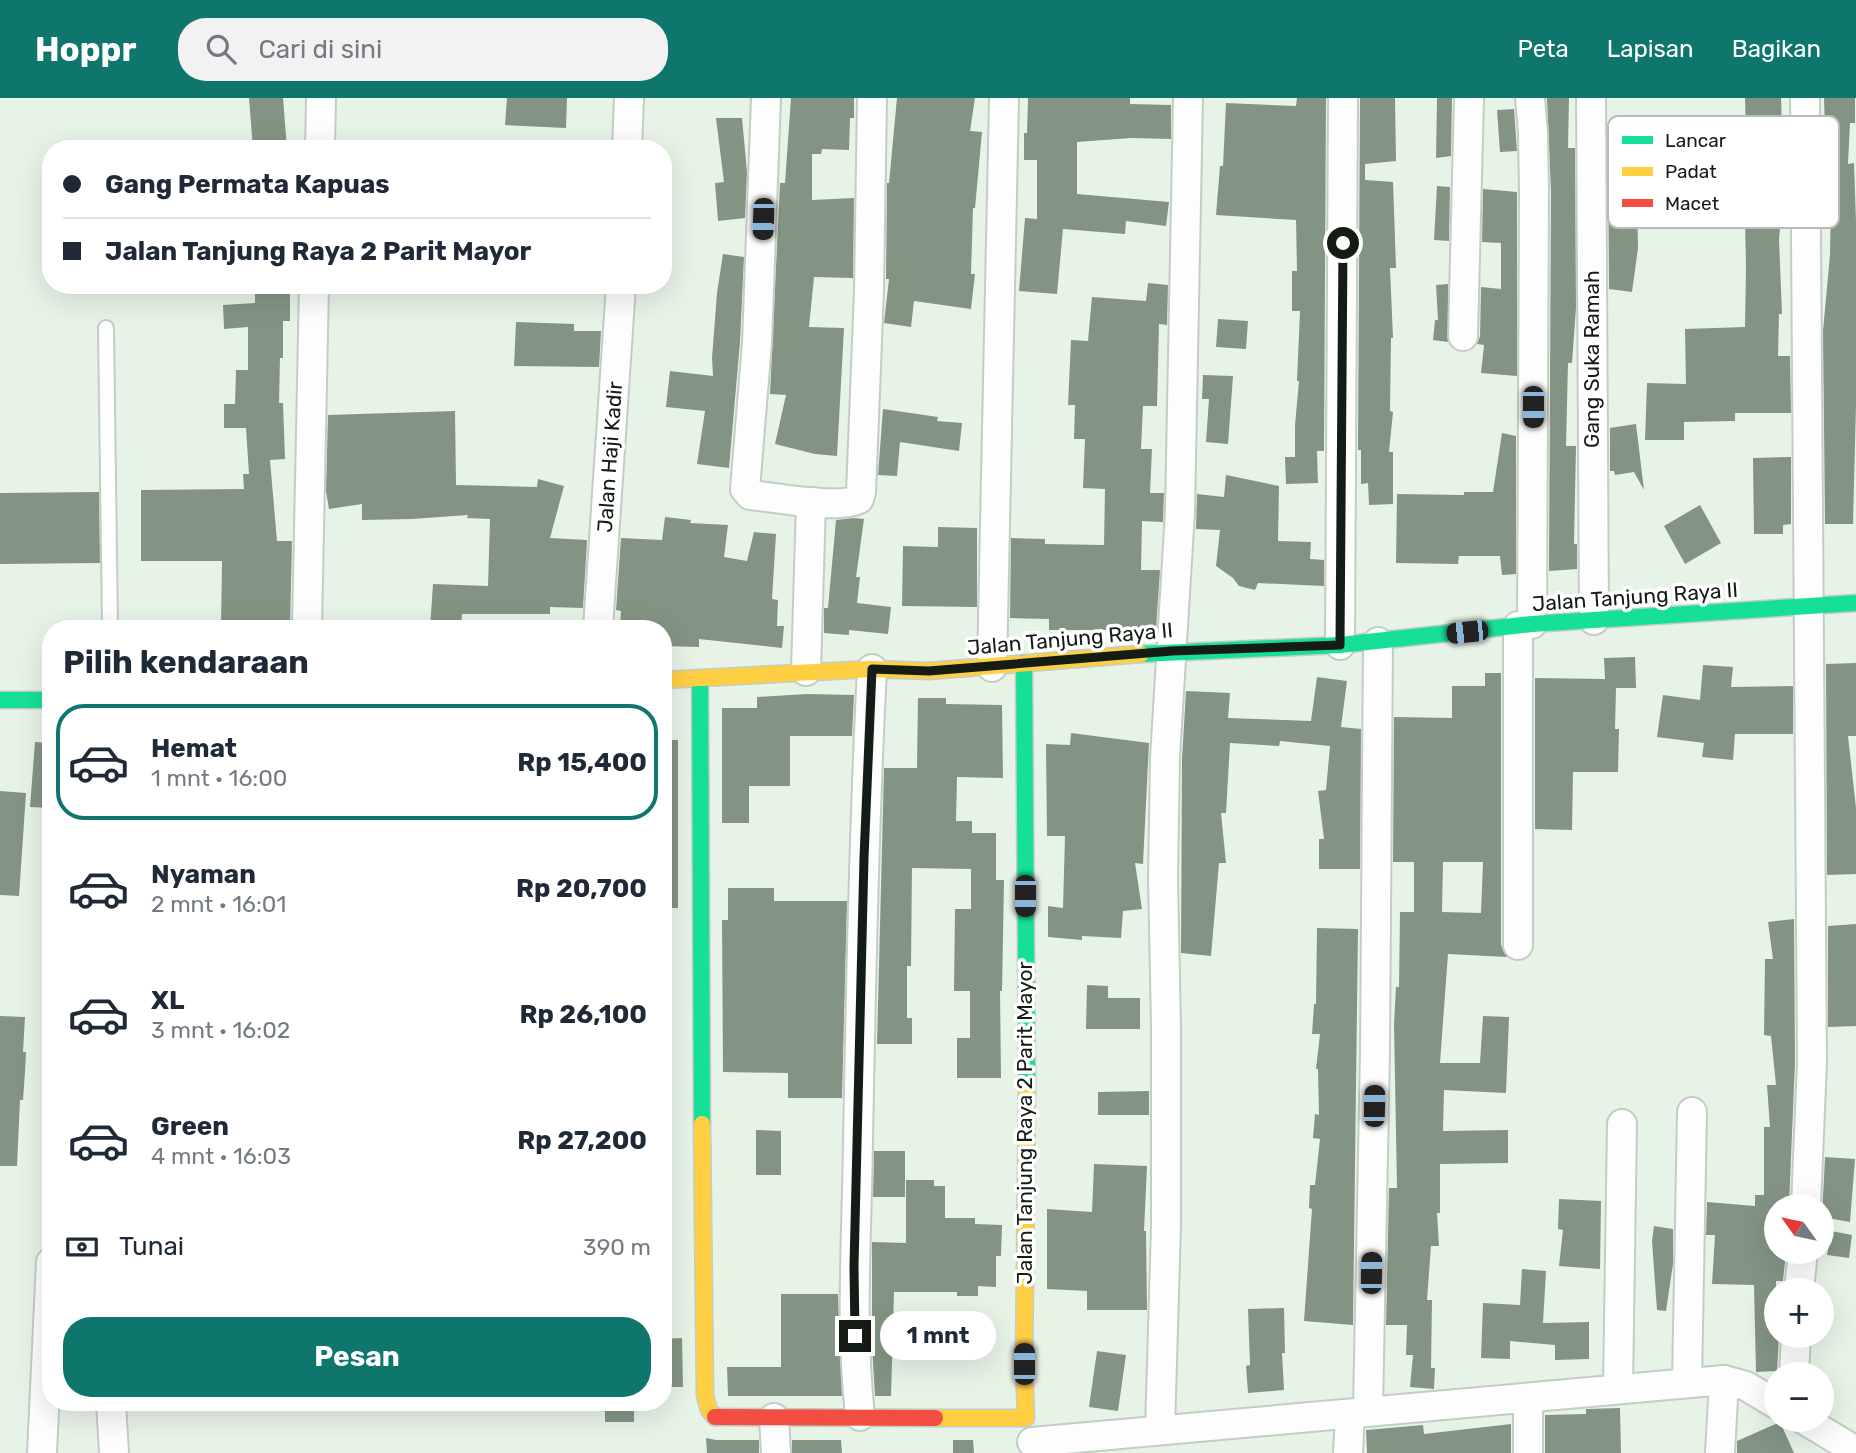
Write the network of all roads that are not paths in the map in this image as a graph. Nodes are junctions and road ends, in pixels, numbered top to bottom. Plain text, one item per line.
1 (321, 98) edge
2 (629, 98) edge
3 (766, 98) edge
4 (872, 98) edge
5 (1004, 98) edge
6 (1188, 98) edge
7 (1343, 98) edge
8 (1469, 98) edge
9 (1530, 98) edge
10 (1591, 98) edge
11 (1805, 98) edge
12 (1805, 116) edge
13 (320, 140) edge
14 (627, 140) edge
15 (1806, 228) edge
16 (314, 294) edge
17 (620, 294) edge
18 (106, 328) dead end
19 (1463, 336) dead end
20 (811, 502) junction
21 (1856, 603) edge
22 (1807, 607) junction
23 (110, 620) edge
24 (307, 620) edge
25 (599, 620) edge
26 (1594, 620) junction
27 (1525, 625) junction
28 (1378, 642) junction
29 (1340, 645) junction
30 (1172, 651) junction
31 (1024, 663) junction
32 (992, 667) junction
33 (872, 669) junction
34 (806, 671) junction
35 (700, 678) junction
36 (672, 680) edge
37 (0, 700) edge
38 (42, 700) edge
39 (1518, 945) dead end
40 (1692, 1112) dead end
41 (1622, 1124) dead end
42 (1806, 1194) edge
43 (1724, 1380) junction
44 (1687, 1383) junction
45 (1618, 1388) junction
46 (1764, 1397) edge
47 (1528, 1399) junction
48 (44, 1411) edge
49 (112, 1411) edge
50 (1359, 1413) junction
51 (860, 1416) junction
52 (774, 1418) junction
53 (1160, 1430) junction
54 (1823, 1432) edge
55 (1031, 1437) edge
56 (1189, 1441) edge
57 (1856, 1449) edge
58 (42, 1453) edge
59 (114, 1453) edge
60 (776, 1453) edge
61 (1348, 1453) edge
62 (1528, 1453) edge
63 (1720, 1453) edge

1 - 13 street
2 - 14 street
3 - 20 street
4 - 20 street
5 - 32 street
6 - 30 street
7 - 29 street
8 - 19 street
9 - 27 street
10 - 26 street, Gang Suka Ramah
11 - 12 street
15 - 22 street
16 - 24 street
17 - 25 street, Jalan Haji Kadir
18 - 23 lane
20 - 34 street
21 - 22 street, Jalan Tanjung Raya II
22 - 26 street, Jalan Tanjung Raya II
22 - 42 street
26 - 27 street, Jalan Tanjung Raya II
27 - 28 street, Jalan Tanjung Raya II
27 - 39 street
28 - 29 street, Jalan Tanjung Raya II
28 - 50 street
29 - 30 street, Jalan Tanjung Raya II
30 - 31 street, Jalan Tanjung Raya II
30 - 53 street
31 - 32 street, Jalan Tanjung Raya II
31 - 55 street, Jalan Tanjung Raya 2 Parit Mayor
32 - 33 street, Jalan Tanjung Raya II
33 - 34 street, Jalan Tanjung Raya II
33 - 51 street
34 - 35 street, Jalan Tanjung Raya II
35 - 36 street, Jalan Tanjung Raya II
35 - 52 street
37 - 38 street
40 - 44 street
41 - 45 street
43 - 44 street
43 - 46 street
43 - 63 street
44 - 45 street
45 - 47 street
47 - 50 street
47 - 62 street
48 - 58 street
49 - 59 street
50 - 56 street
50 - 61 street
51 - 52 street
51 - 55 street
52 - 60 street
53 - 55 street
53 - 56 street
54 - 57 street

